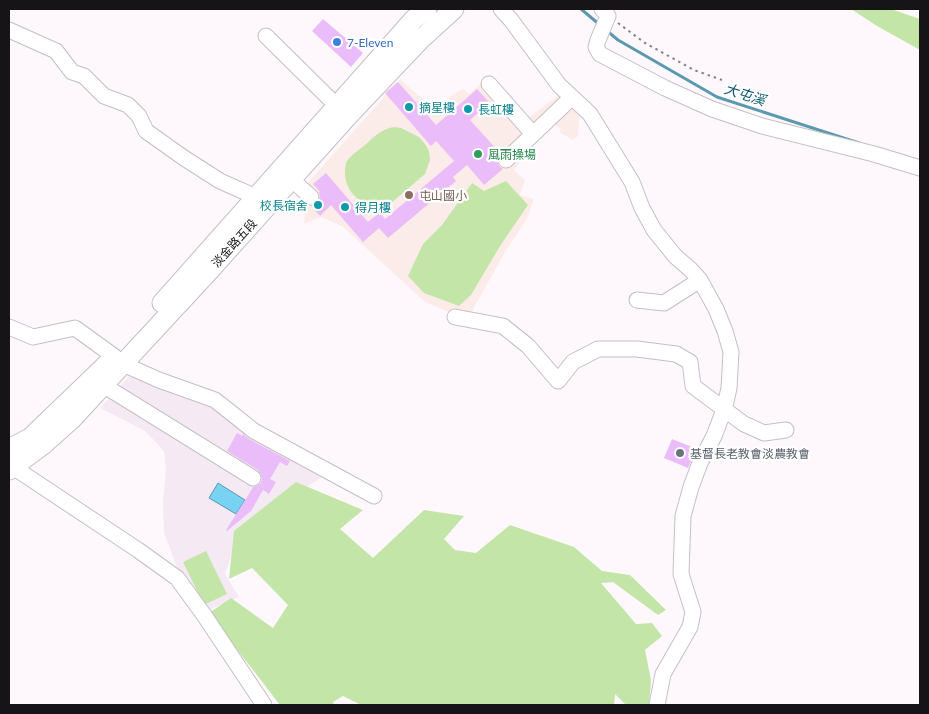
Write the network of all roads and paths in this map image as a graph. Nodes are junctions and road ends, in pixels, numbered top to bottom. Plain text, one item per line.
1 (427, 9) edge
2 (454, 9) edge
3 (501, 9) edge
4 (605, 15) edge
5 (9, 30) edge
6 (266, 36) dead end
7 (722, 80) dead end
8 (489, 84) dead end
9 (361, 91) junction
10 (572, 97) junction
11 (337, 106) junction
12 (533, 134) junction
13 (506, 160) dead end
14 (920, 168) edge
15 (291, 179) junction
16 (256, 197) junction
17 (311, 197) dead end
18 (700, 280) junction
19 (637, 300) dead end
20 (455, 317) dead end
21 (9, 328) edge
22 (119, 360) junction
23 (104, 385) junction
24 (724, 410) junction
25 (786, 430) dead end
26 (10, 462) edge
27 (253, 478) dead end
28 (374, 496) dead end
29 (264, 705) edge
30 (657, 705) edge

1 - 9 main road, 淡金路五段
2 - 9 main road, 淡金路五段
3 - 10 street
4 - 7 path
4 - 14 street
5 - 16 street
6 - 11 street
8 - 12 street
9 - 11 main road, 淡金路五段
9 - 15 main road, 淡金路五段
10 - 12 street
10 - 18 street
11 - 16 main road, 淡金路五段
12 - 13 street
15 - 17 street
15 - 22 main road, 淡金路五段
16 - 22 main road, 淡金路五段
18 - 19 street
18 - 24 street
20 - 24 street
21 - 22 street
22 - 23 main road, 淡金路五段
22 - 26 main road, 淡金路五段
22 - 28 street
23 - 26 main road, 淡金路五段
23 - 27 street
24 - 25 street
24 - 30 street
26 - 29 street

